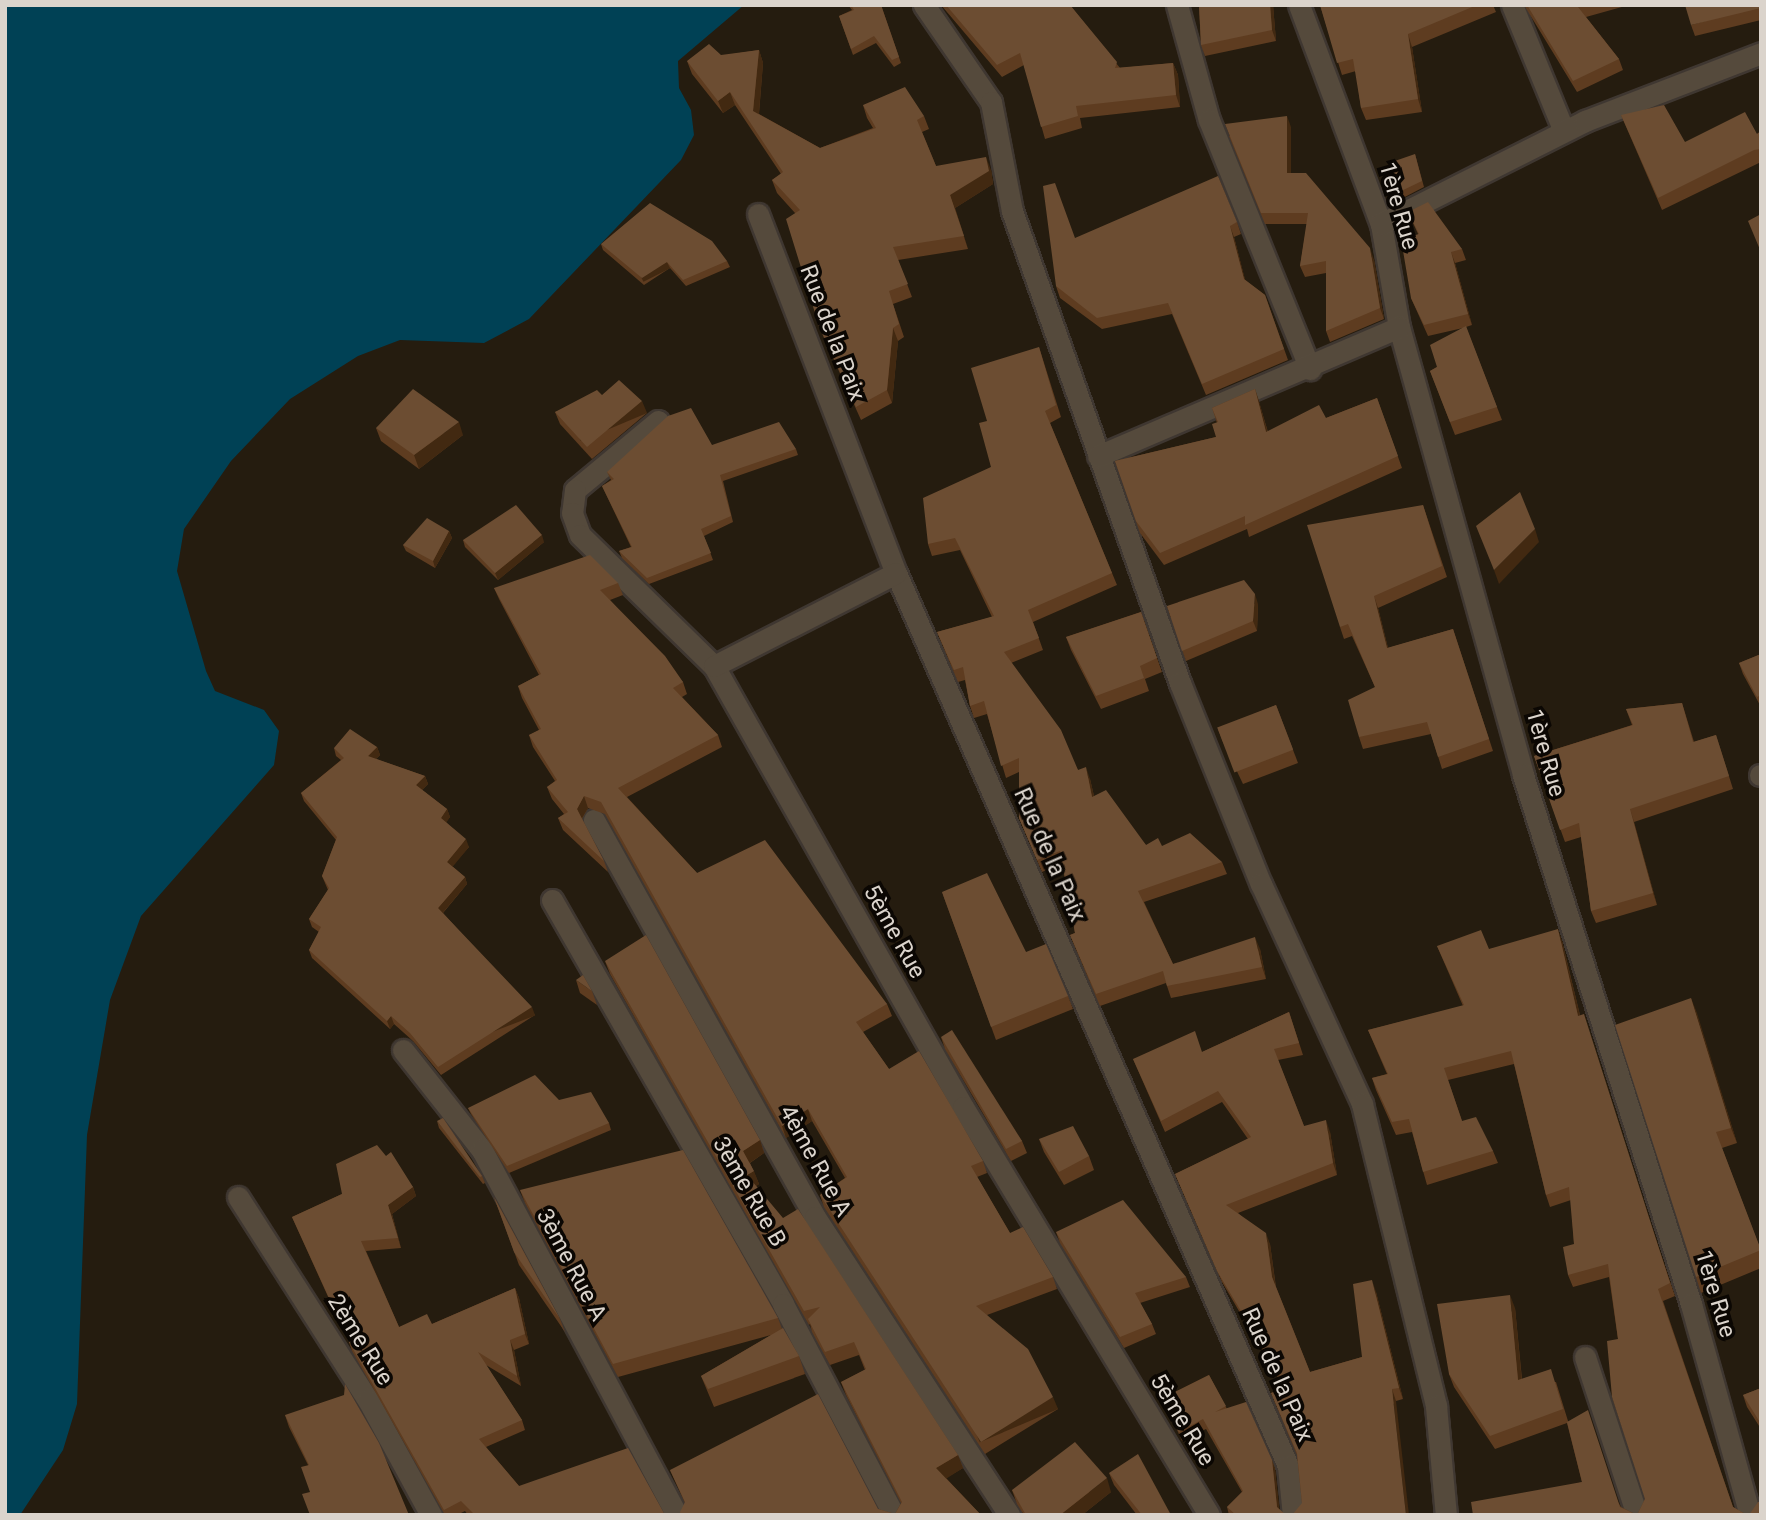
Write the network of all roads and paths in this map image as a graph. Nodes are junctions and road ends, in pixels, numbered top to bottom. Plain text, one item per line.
1 (924, 5) edge
2 (1177, 5) edge
3 (1299, 5) edge
4 (1512, 5) edge
5 (1761, 53) edge
6 (1564, 131) junction
7 (758, 215) dead end
8 (1381, 224) junction
9 (1399, 327) junction
10 (1310, 369) junction
11 (658, 421) edge
12 (1098, 456) junction
13 (896, 573) junction
14 (714, 666) junction
15 (594, 820) dead end
16 (552, 900) dead end
17 (403, 1050) dead end
18 (238, 1197) dead end
19 (1585, 1357) dead end
20 (430, 1515) edge
21 (677, 1515) edge
22 (894, 1515) edge
23 (1009, 1515) edge
24 (1209, 1515) edge
25 (1293, 1515) edge
26 (1446, 1515) edge
27 (1637, 1515) edge
28 (1750, 1515) edge

1 - 12 street
2 - 10 street
3 - 8 street, 1ère Rue
4 - 6 street
5 - 6 street
6 - 8 street
7 - 13 street, Rue de la Paix
8 - 9 street, 1ère Rue
9 - 10 street
9 - 28 street, 1ère Rue
10 - 12 street
11 - 14 street, 5ème Rue
12 - 26 street
13 - 14 street
13 - 25 street, Rue de la Paix
14 - 24 street, 5ème Rue
15 - 23 street, 4ème Rue A
16 - 22 street, 3ème Rue B
17 - 21 street, 3ème Rue A
18 - 20 street, 2ème Rue
19 - 27 street

